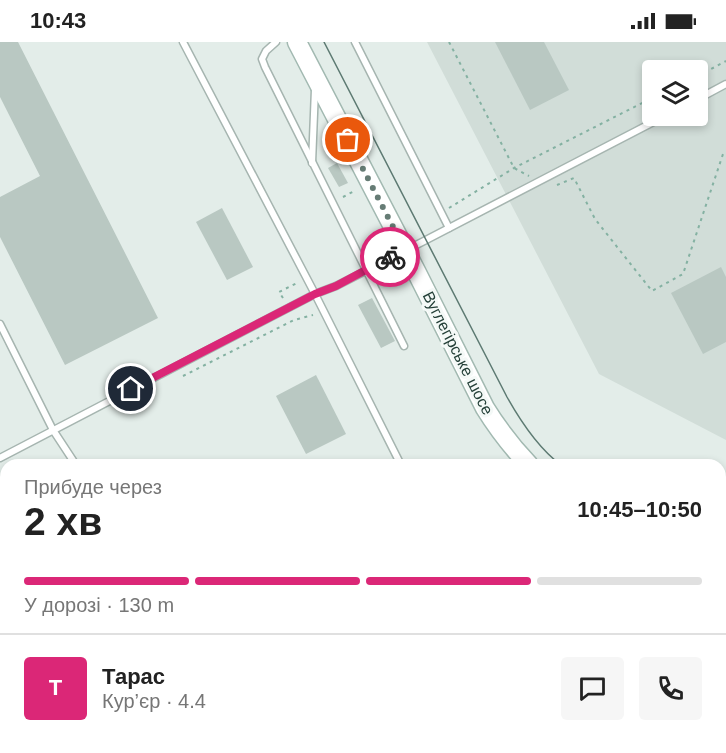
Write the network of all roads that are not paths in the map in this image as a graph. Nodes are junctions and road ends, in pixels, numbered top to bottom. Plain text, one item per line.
1 (183, 42) edge
2 (276, 42) edge
3 (297, 42) edge
4 (355, 42) edge
5 (315, 76) junction
6 (726, 84) edge
7 (708, 94) edge
8 (646, 126) edge
9 (312, 163) junction
10 (449, 228) junction
11 (405, 250) junction
12 (366, 270) junction
13 (315, 294) junction
14 (0, 324) edge
15 (404, 346) dead end
16 (53, 430) junction
17 (0, 458) edge
18 (72, 459) edge
19 (398, 459) edge
20 (523, 459) edge

1 - 13 lane
2 - 9 lane
3 - 5 street, Вуглегірське шосе
4 - 10 lane
5 - 9 lane
5 - 11 street, Вуглегірське шосе
6 - 7 lane
8 - 10 lane
9 - 12 lane
10 - 11 lane
11 - 12 lane
11 - 20 street, Вуглегірське шосе
12 - 13 lane
12 - 15 lane
13 - 16 lane
13 - 19 lane
14 - 16 lane
16 - 17 lane
16 - 18 lane

